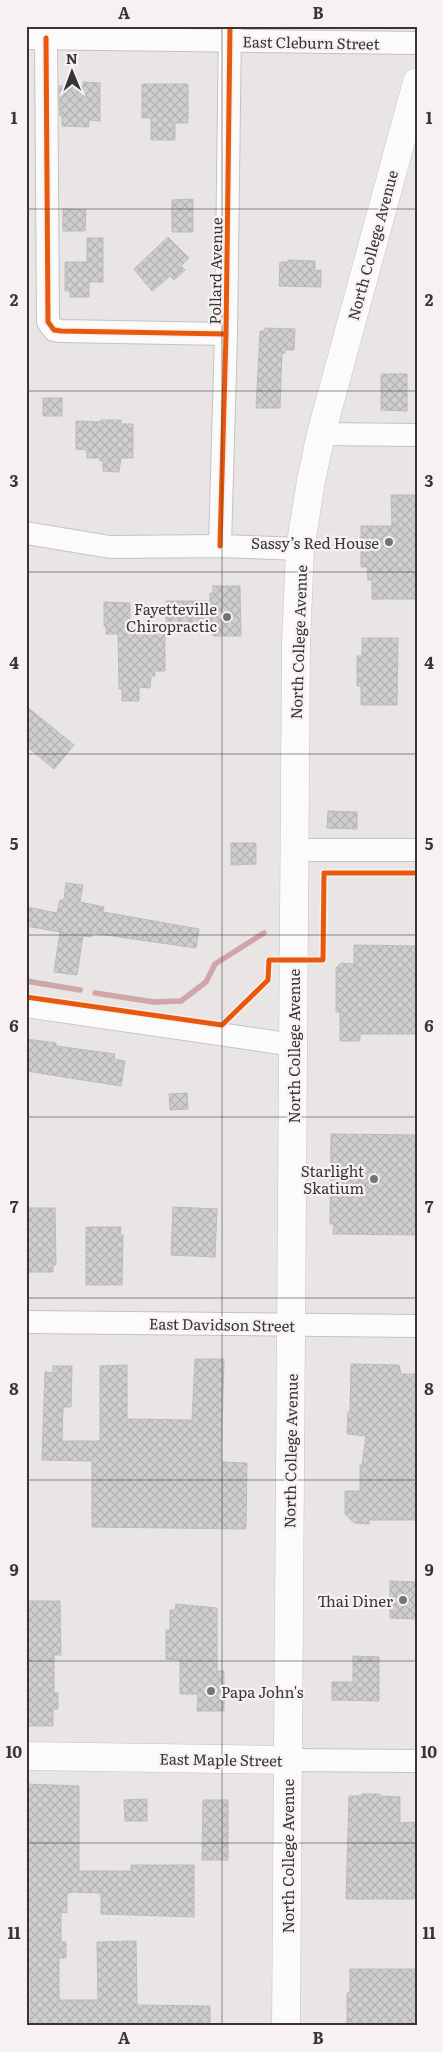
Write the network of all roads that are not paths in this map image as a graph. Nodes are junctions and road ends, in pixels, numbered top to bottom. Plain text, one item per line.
1 (230, 34) edge
2 (36, 38) edge
3 (417, 43) edge
4 (417, 82) edge
5 (226, 334) junction
6 (321, 434) junction
7 (417, 435) edge
8 (26, 533) edge
9 (220, 546) junction
10 (300, 549) junction
11 (295, 850) junction
12 (417, 850) edge
13 (26, 1006) edge
14 (294, 1045) junction
15 (26, 1322) edge
16 (292, 1324) junction
17 (417, 1326) edge
18 (26, 1756) edge
19 (287, 1760) junction
20 (417, 1761) edge
21 (286, 2026) edge

1 - 2 street, East Cleburn Street
1 - 3 street, East Cleburn Street
1 - 5 street, Pollard Avenue
2 - 5 street
4 - 6 main road, North College Avenue
5 - 9 street, Pollard Avenue
6 - 7 street
6 - 10 main road, North College Avenue
8 - 9 street
9 - 10 street
10 - 11 main road, North College Avenue
11 - 12 street
11 - 14 main road, North College Avenue
13 - 14 street
14 - 16 main road, North College Avenue
15 - 16 street, East Davidson Street
16 - 17 street, East Davidson Street
16 - 19 main road, North College Avenue
18 - 19 main road, East Maple Street
19 - 20 street, East Maple Street
19 - 21 main road, North College Avenue

